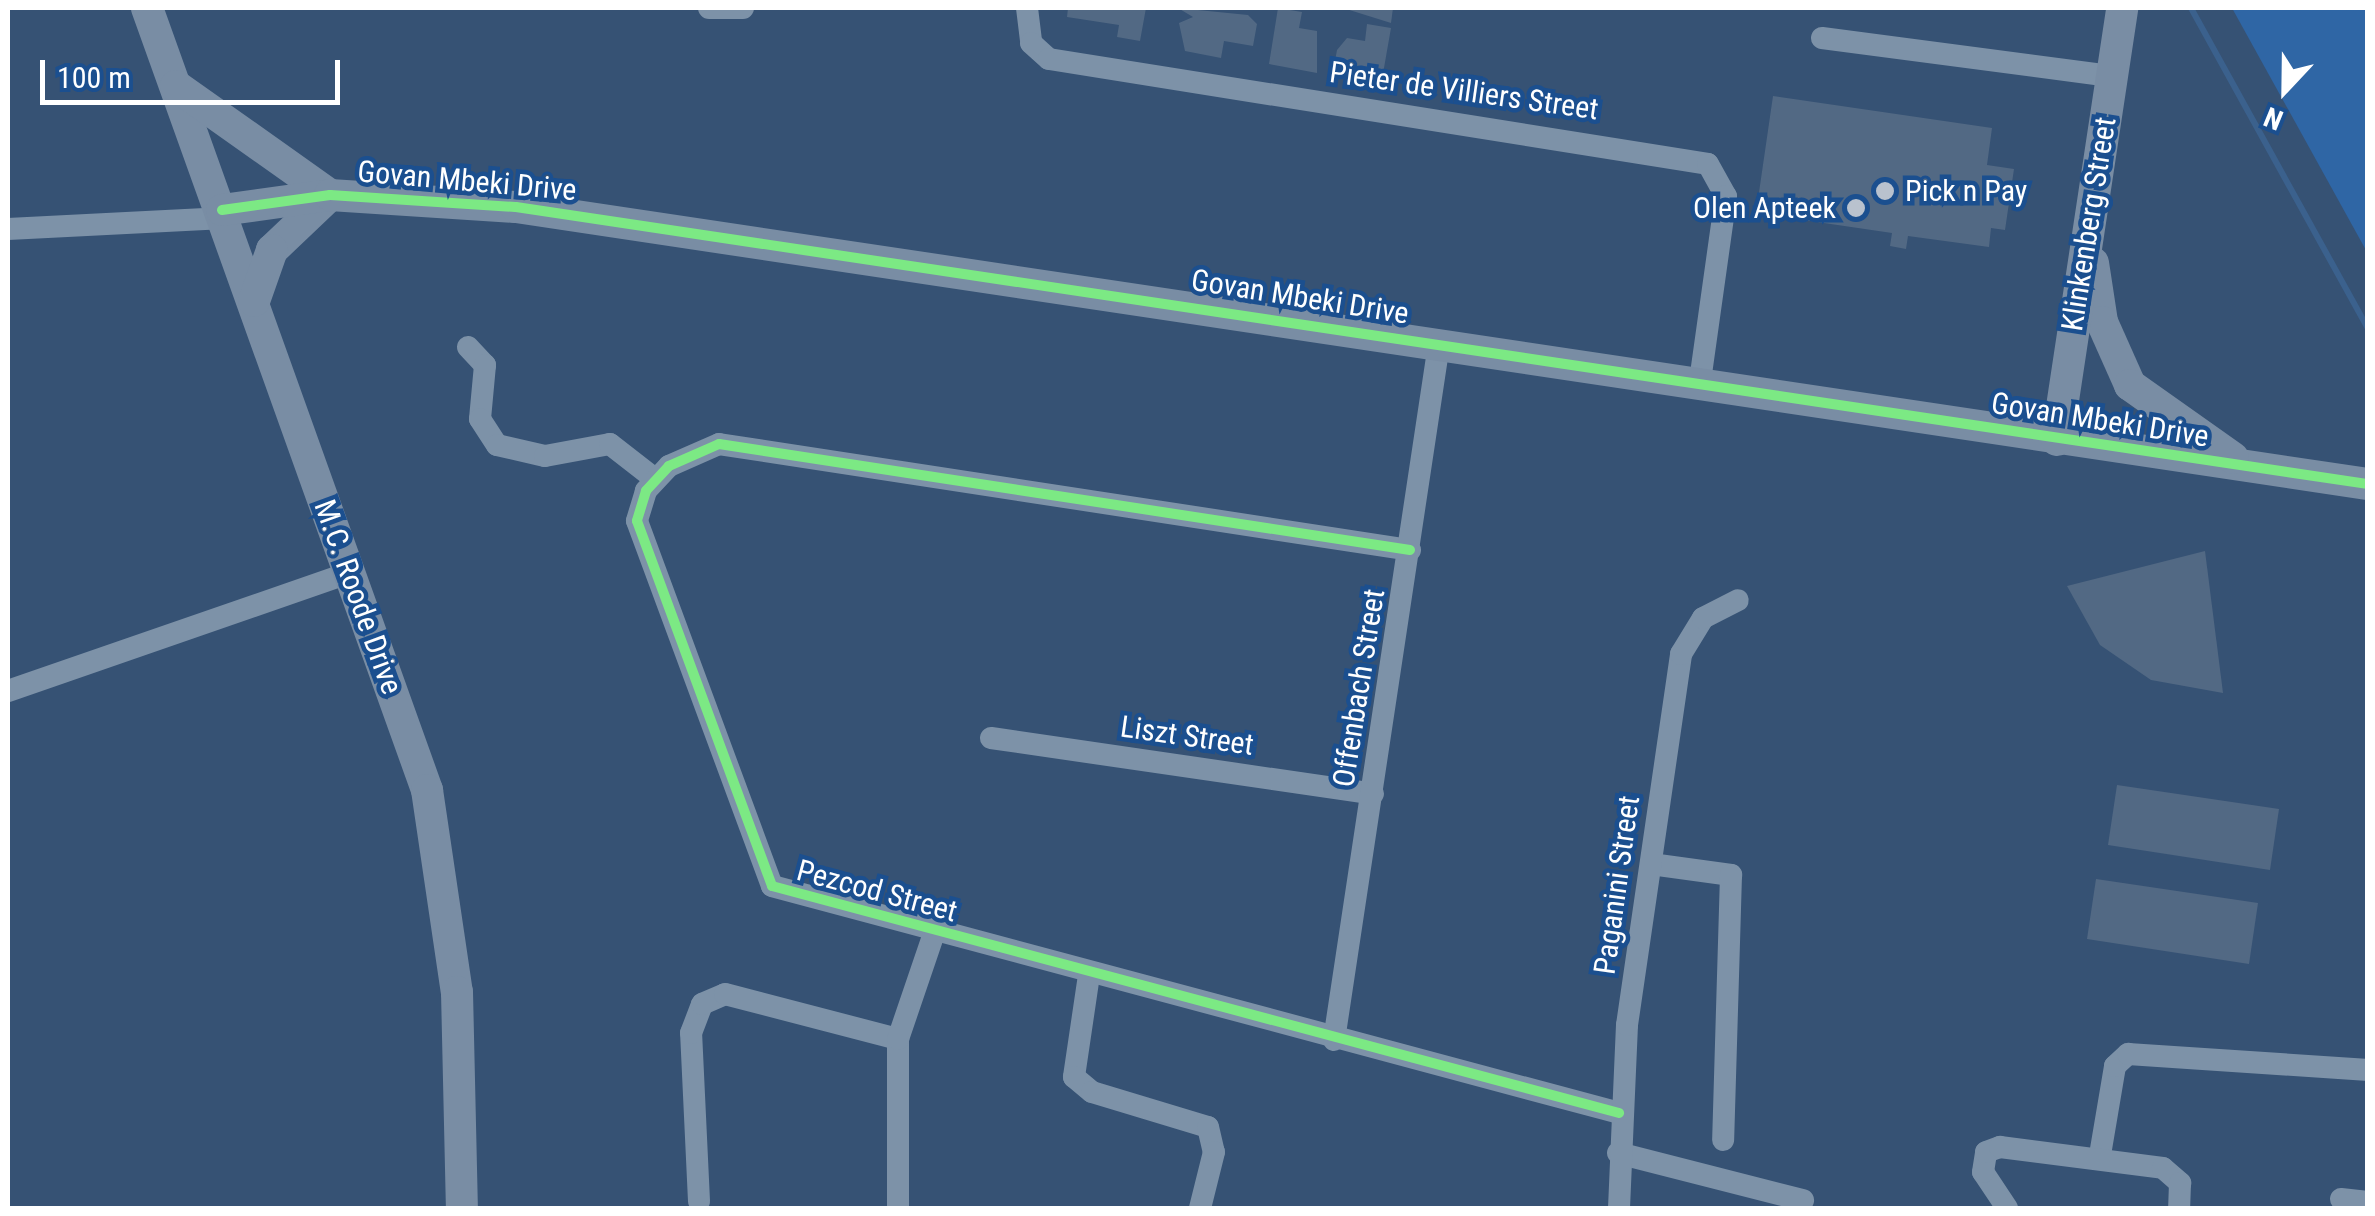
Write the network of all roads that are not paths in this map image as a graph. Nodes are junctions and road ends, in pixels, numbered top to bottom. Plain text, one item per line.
1 (147, 8) edge
2 (709, 8) edge
3 (744, 8) edge
4 (1027, 8) edge
5 (2121, 8) edge
6 (1822, 38) dead end
7 (2112, 76) junction
8 (176, 86) junction
9 (330, 195) junction
10 (224, 214) junction
11 (8, 229) edge
12 (2090, 229) junction
13 (254, 302) junction
14 (1440, 344) junction
15 (468, 347) dead end
16 (1700, 380) junction
17 (2057, 440) junction
18 (2251, 467) junction
19 (655, 480) junction
20 (2368, 484) edge
21 (1410, 550) junction
22 (348, 573) junction
23 (1738, 600) dead end
24 (8, 691) edge
25 (992, 738) dead end
26 (1373, 794) junction
27 (1652, 864) junction
28 (934, 933) junction
29 (1089, 975) junction
30 (898, 1039) junction
31 (1334, 1040) junction
32 (2368, 1070) edge
33 (1619, 1113) junction
34 (1723, 1140) dead end
35 (1618, 1153) junction
36 (2100, 1156) junction
37 (2341, 1199) dead end
38 (1803, 1200) dead end
39 (699, 1201) dead end
40 (2368, 1202) edge
41 (462, 1208) edge
42 (898, 1208) edge
43 (1200, 1208) edge
44 (1619, 1208) edge
45 (2007, 1208) edge
46 (2179, 1208) edge

1 - 8 street, M.C. Roode Drive
2 - 3 street
4 - 16 street, Pieter de Villiers Street
5 - 7 street, Klinkenberg Street
6 - 7 street
7 - 12 street, Klinkenberg Street
8 - 9 street
8 - 10 street, M.C. Roode Drive
9 - 10 street, Govan Mbeki Drive
9 - 13 street
9 - 14 street, Govan Mbeki Drive
10 - 11 street
10 - 13 street, M.C. Roode Drive
12 - 17 street, Klinkenberg Street
12 - 18 street
13 - 22 street, M.C. Roode Drive
14 - 16 street, Govan Mbeki Drive
14 - 21 street, Offenbach Street
15 - 19 street
16 - 17 street, Govan Mbeki Drive
17 - 18 street, Govan Mbeki Drive
18 - 20 street, Govan Mbeki Drive
19 - 21 street
19 - 28 street, Pezcod Street
21 - 26 street, Offenbach Street
22 - 24 street
22 - 41 street, M.C. Roode Drive
23 - 27 street, Paganini Street
25 - 26 street, Liszt Street
26 - 31 street, Offenbach Street
27 - 33 street, Paganini Street
27 - 34 street
28 - 29 street, Pezcod Street
28 - 30 street
29 - 31 street, Pezcod Street
29 - 43 street
30 - 39 street
30 - 42 street
31 - 33 street, Pezcod Street
32 - 36 street
33 - 35 street, Paganini Street
35 - 38 street
35 - 44 street, Paganini Street
36 - 45 street
36 - 46 street
37 - 40 street

